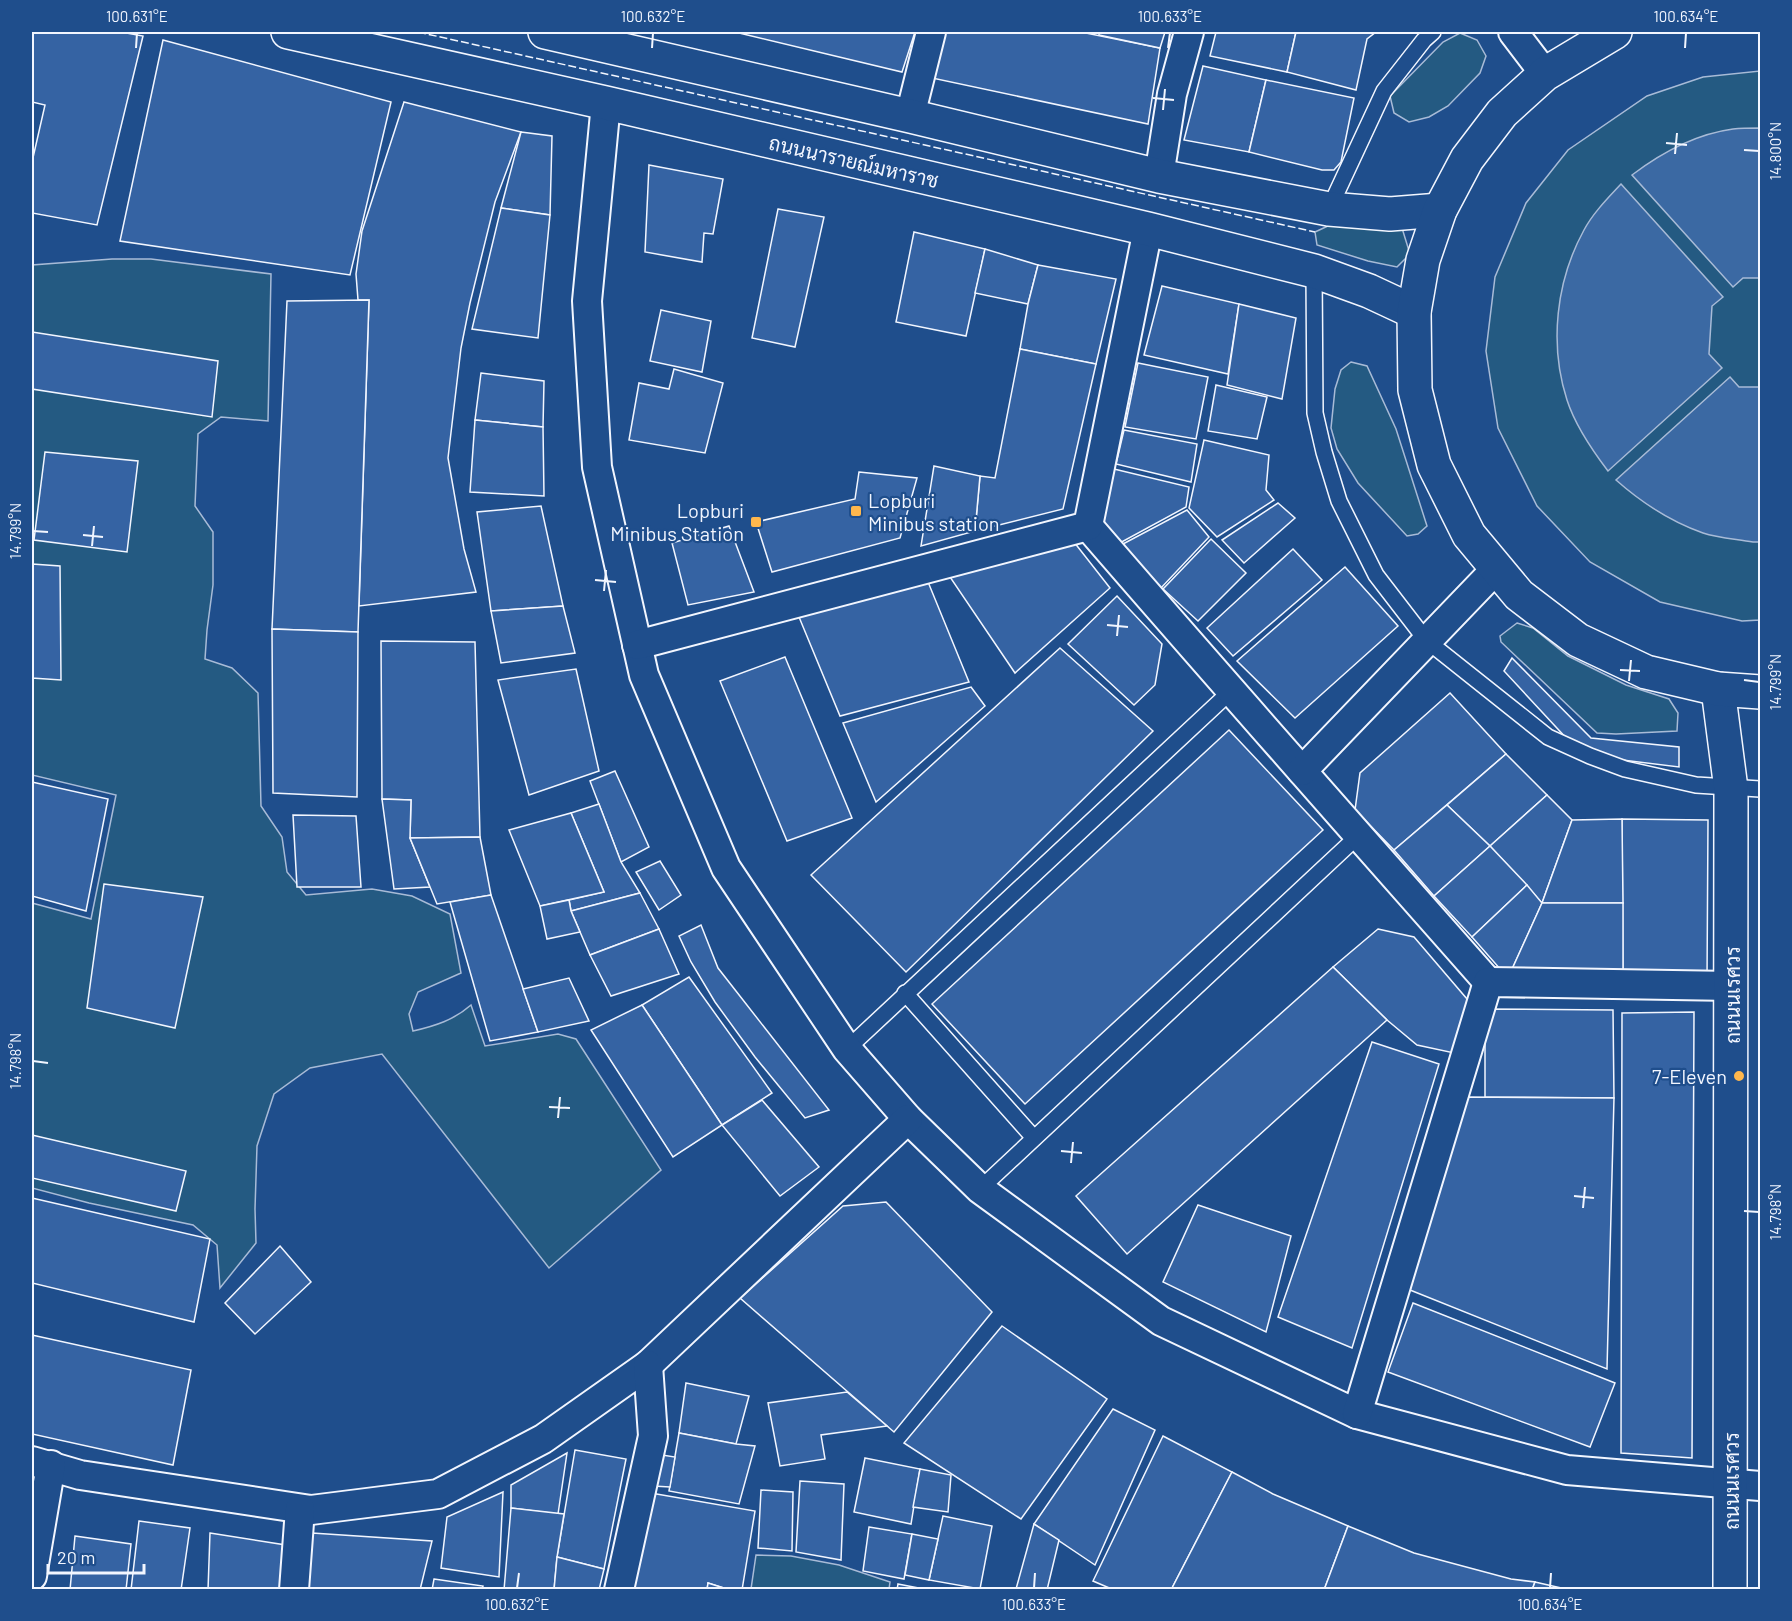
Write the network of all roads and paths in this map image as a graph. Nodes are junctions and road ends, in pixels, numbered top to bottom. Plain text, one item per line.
1 (288, 32) edge
2 (545, 32) edge
3 (931, 32) edge
4 (1189, 32) edge
5 (1433, 32) edge
6 (1513, 32) edge
7 (1615, 32) edge
8 (621, 40) edge
9 (1545, 74) junction
10 (606, 103) junction
11 (910, 116) junction
12 (1159, 176) junction
13 (1329, 209) junction
14 (1440, 210) junction
15 (1148, 229) junction
16 (1314, 271) junction
17 (1414, 312) junction
18 (1088, 526) junction
19 (1497, 568) junction
20 (1426, 640) junction
21 (637, 645) junction
22 (1718, 689) junction
23 (1230, 692) junction
24 (1761, 692) edge
25 (1302, 771) junction
26 (1746, 789) edge
27 (1359, 835) junction
28 (1488, 982) junction
29 (1732, 986) junction
30 (905, 993) junction
31 (847, 1049) junction
32 (908, 1119) junction
33 (1034, 1138) junction
34 (980, 1189) junction
35 (648, 1365) junction
36 (1357, 1414) junction
37 (41, 1463) edge
38 (1746, 1486) edge
39 (300, 1509) junction
40 (32, 1576) edge
41 (294, 1590) edge
42 (619, 1590) edge
43 (1730, 1590) edge

1 - 10 main road, ถนนนารายณ์มหาราช
2 - 8 main road
3 - 11 street
4 - 12 street
5 - 13 lane
6 - 9 street
7 - 9 main road
8 - 11 main road
9 - 14 main road
10 - 15 main road, ถนนนารายณ์มหาราช
10 - 21 street
11 - 12 main road
12 - 13 main road
13 - 14 main road
14 - 17 main road
15 - 16 main road, ถนนนารายณ์มหาราช
15 - 18 street
16 - 17 main road, ถนนนารายณ์มหาราช
16 - 20 lane
17 - 19 main road
18 - 21 street
18 - 23 street
19 - 20 street
19 - 22 main road
20 - 25 street
20 - 26 lane
21 - 31 street
22 - 24 main road
22 - 26 main road, ถนนนเรศวร
23 - 25 street
23 - 30 lane
25 - 27 street
26 - 29 main road, ถนนนเรศวร
27 - 28 street
27 - 33 lane
28 - 29 street
28 - 36 street
29 - 38 main road, ถนนนเรศวร
30 - 31 lane
30 - 33 lane
31 - 32 street
32 - 34 street
32 - 35 street
33 - 34 lane
34 - 36 street
35 - 39 street
35 - 42 street
36 - 38 street
37 - 39 street
37 - 40 street
38 - 43 main road, ถนนนเรศวร
39 - 41 street

